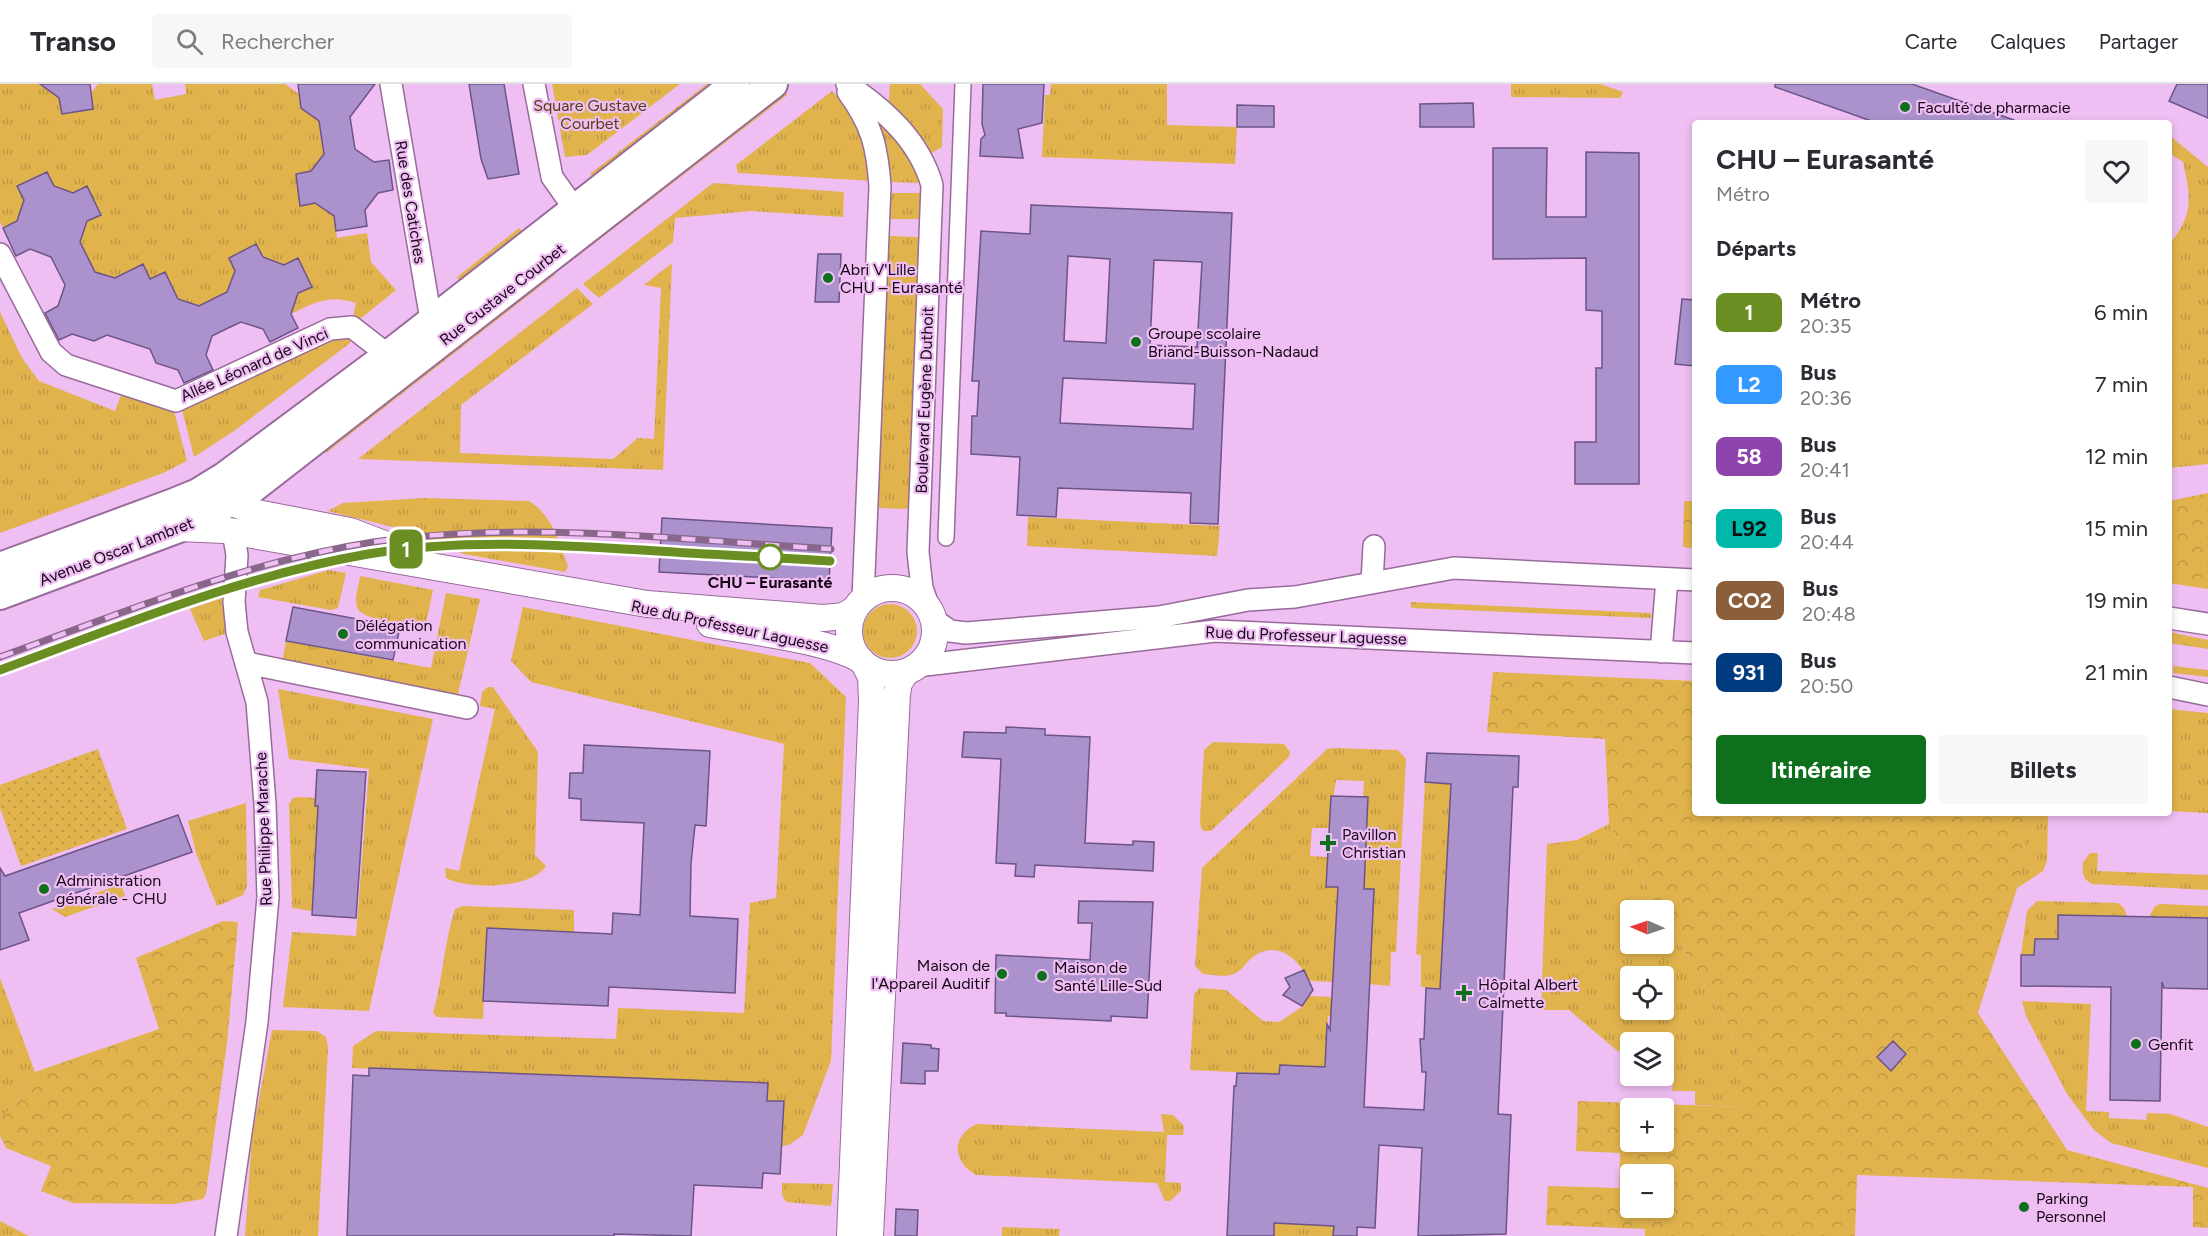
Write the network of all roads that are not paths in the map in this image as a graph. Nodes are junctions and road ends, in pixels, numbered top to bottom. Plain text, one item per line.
1 (391, 84) edge
2 (534, 84) edge
3 (735, 84) edge
4 (773, 84) edge
5 (844, 84) edge
6 (963, 84) edge
7 (574, 208) junction
8 (0, 254) edge
9 (431, 320) junction
10 (388, 355) junction
11 (198, 493) junction
12 (230, 502) junction
13 (179, 528) junction
14 (233, 532) junction
15 (946, 538) dead end
16 (1374, 546) dead end
17 (0, 567) edge
18 (471, 572) junction
19 (1667, 579) junction
20 (1692, 580) edge
21 (1372, 582) junction
22 (0, 595) edge
23 (596, 596) junction
24 (859, 604) junction
25 (931, 613) junction
26 (2172, 618) edge
27 (2208, 624) edge
28 (1661, 652) junction
29 (1692, 654) edge
30 (247, 663) junction
31 (863, 663) junction
32 (912, 669) junction
33 (2172, 688) edge
34 (2208, 695) edge
35 (467, 708) dead end
36 (226, 1236) edge
37 (850, 1236) edge
38 (870, 1236) edge

1 - 9 street, Rue des Catiches
2 - 7 street
3 - 7 main road, Rue Gustave Courbet
4 - 12 main road, Rue Gustave Courbet
5 - 24 street, Boulevard Eugène Duthoit
5 - 25 street, Boulevard Eugène Duthoit
6 - 15 street, Boulevard Eugène Duthoit
7 - 9 main road, Rue Gustave Courbet
8 - 10 street, Allée Léonard de Vinci
9 - 10 main road, Rue Gustave Courbet
10 - 11 main road, Rue Gustave Courbet
11 - 12 street, Rue du Professeur Laguesse
11 - 17 main road, Avenue Oscar Lambret
12 - 13 main road, Avenue Oscar Lambret
12 - 18 street, Rue du Professeur Laguesse
13 - 14 street, Rue du Professeur Laguesse
13 - 22 main road, Avenue Oscar Lambret
14 - 18 street, Rue du Professeur Laguesse
14 - 30 street, Rue Philippe Marache
16 - 21 street
18 - 23 street, Rue du Professeur Laguesse
19 - 20 street, Rue du Professeur Laguesse
19 - 21 street, Rue du Professeur Laguesse
19 - 28 street
21 - 25 street, Rue du Professeur Laguesse
23 - 24 street, Rue du Professeur Laguesse
23 - 31 street, Rue du Professeur Laguesse
24 - 25 street
24 - 31 street
25 - 32 street
26 - 27 street
28 - 29 street, Rue du Professeur Laguesse
28 - 32 street, Rue du Professeur Laguesse
30 - 35 street
30 - 36 street, Rue Philippe Marache
31 - 32 street
31 - 37 street
32 - 38 street
33 - 34 street

